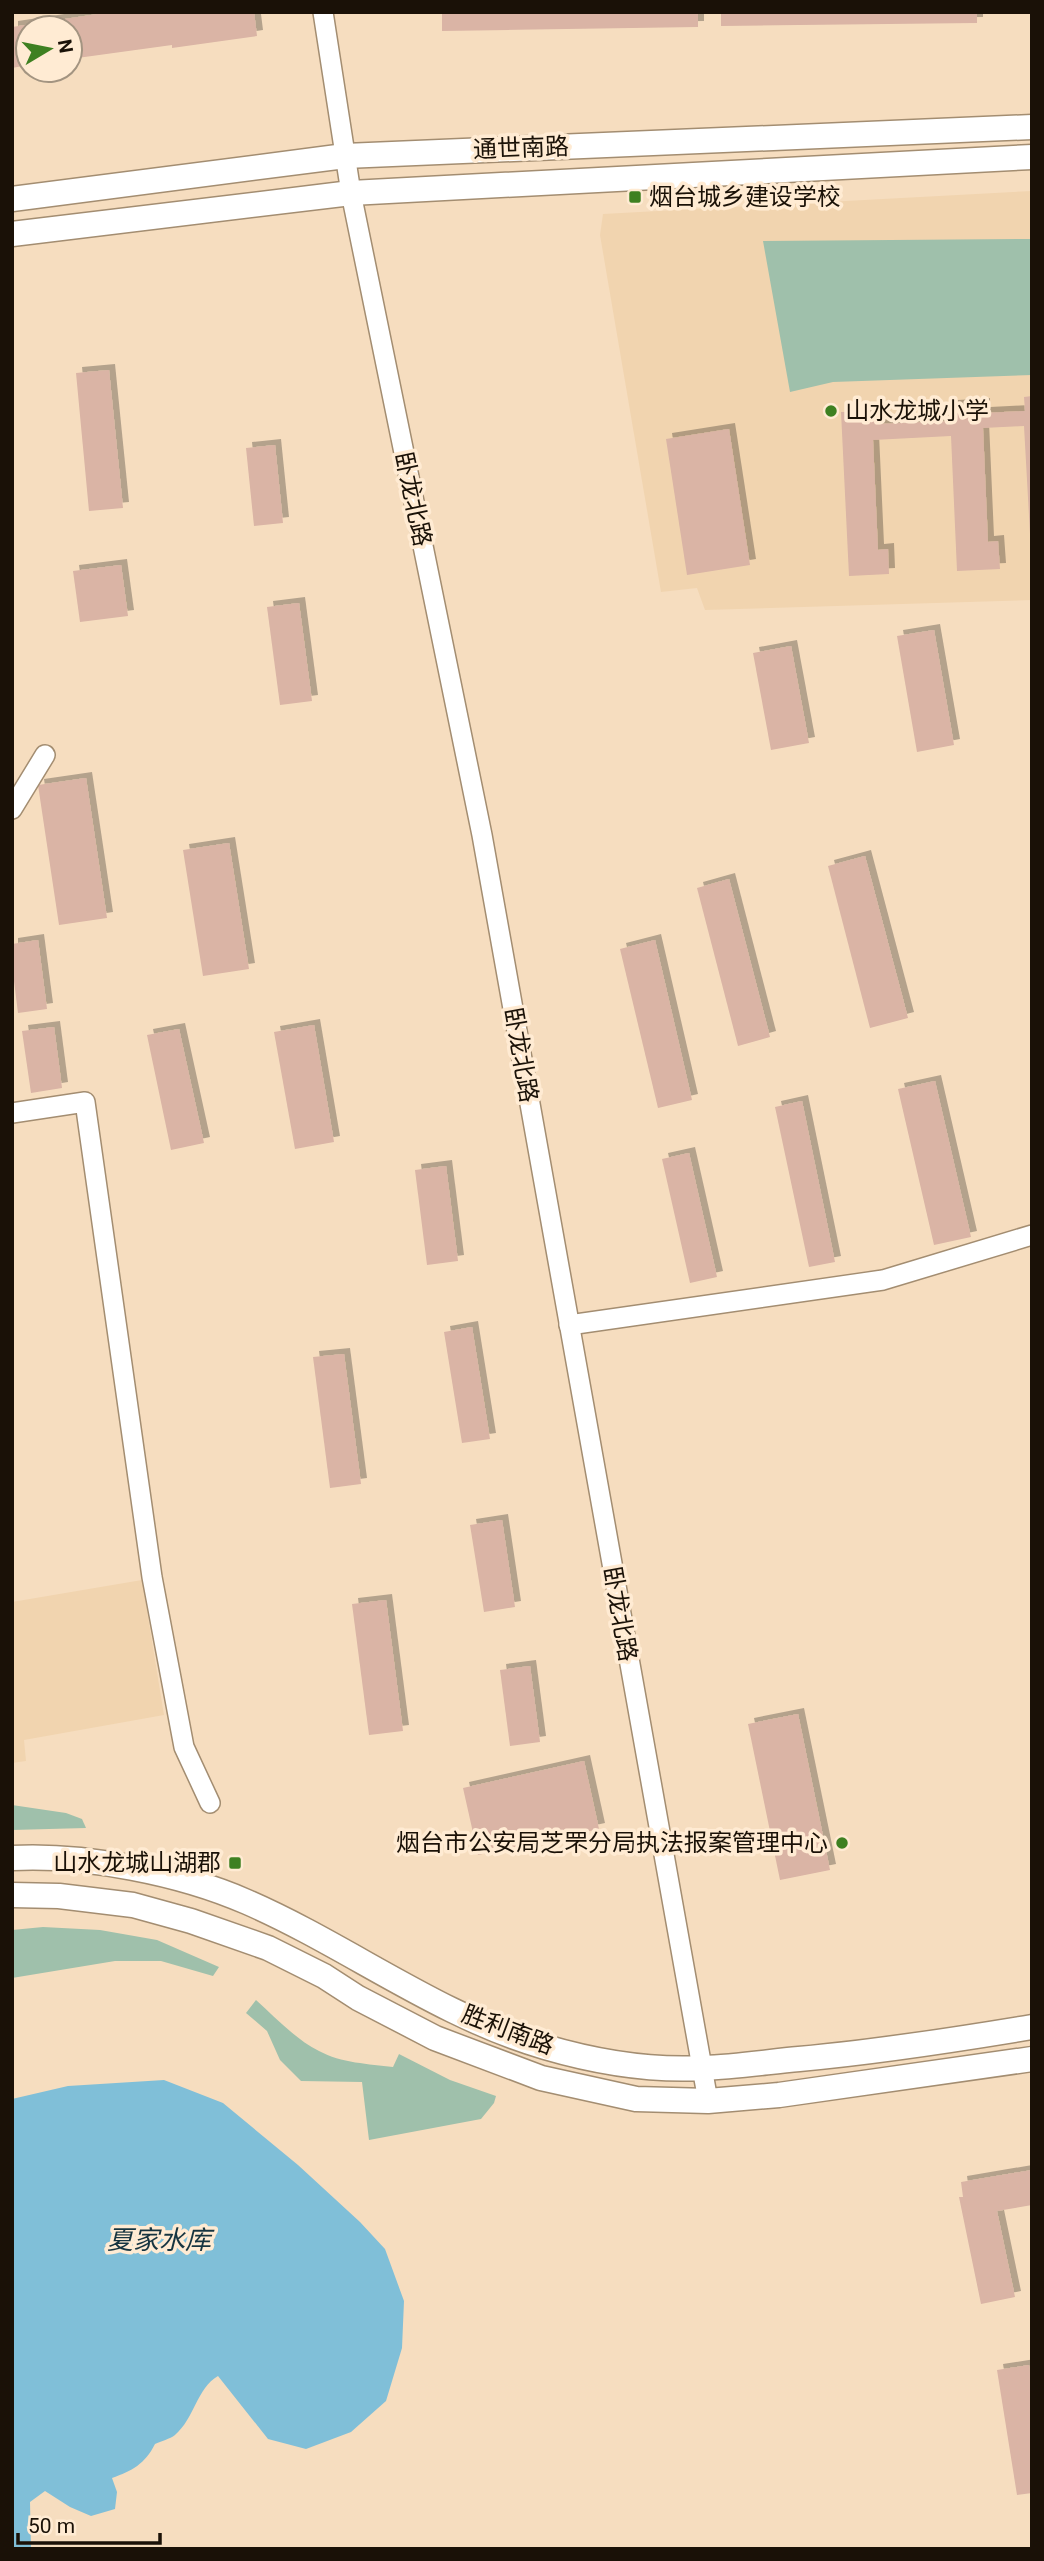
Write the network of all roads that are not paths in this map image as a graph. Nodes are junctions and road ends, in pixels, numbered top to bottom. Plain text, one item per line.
1 (323, 12) edge
2 (1032, 127) edge
3 (345, 156) junction
4 (1032, 157) edge
5 (351, 193) junction
6 (12, 199) edge
7 (12, 234) edge
8 (46, 755) dead end
9 (12, 809) edge
10 (12, 1113) edge
11 (1032, 1235) edge
12 (569, 1325) junction
13 (210, 1803) dead end
14 (12, 1858) edge
15 (12, 1895) edge
16 (1032, 2027) edge
17 (1032, 2059) edge
18 (702, 2068) junction
19 (708, 2101) junction

1 - 3 street, 卧龙北路
2 - 3 main road, 通世南路
3 - 5 street, 卧龙北路
3 - 6 main road, 通世南路
4 - 5 main road, 通世南路
5 - 7 main road, 通世南路
5 - 12 street, 卧龙北路
8 - 9 street
10 - 13 street
11 - 12 street
12 - 18 street, 卧龙北路
14 - 18 main road, 胜利南路
15 - 19 main road, 胜利南路
16 - 18 main road, 胜利南路
17 - 19 main road, 胜利南路
18 - 19 street, 卧龙北路

